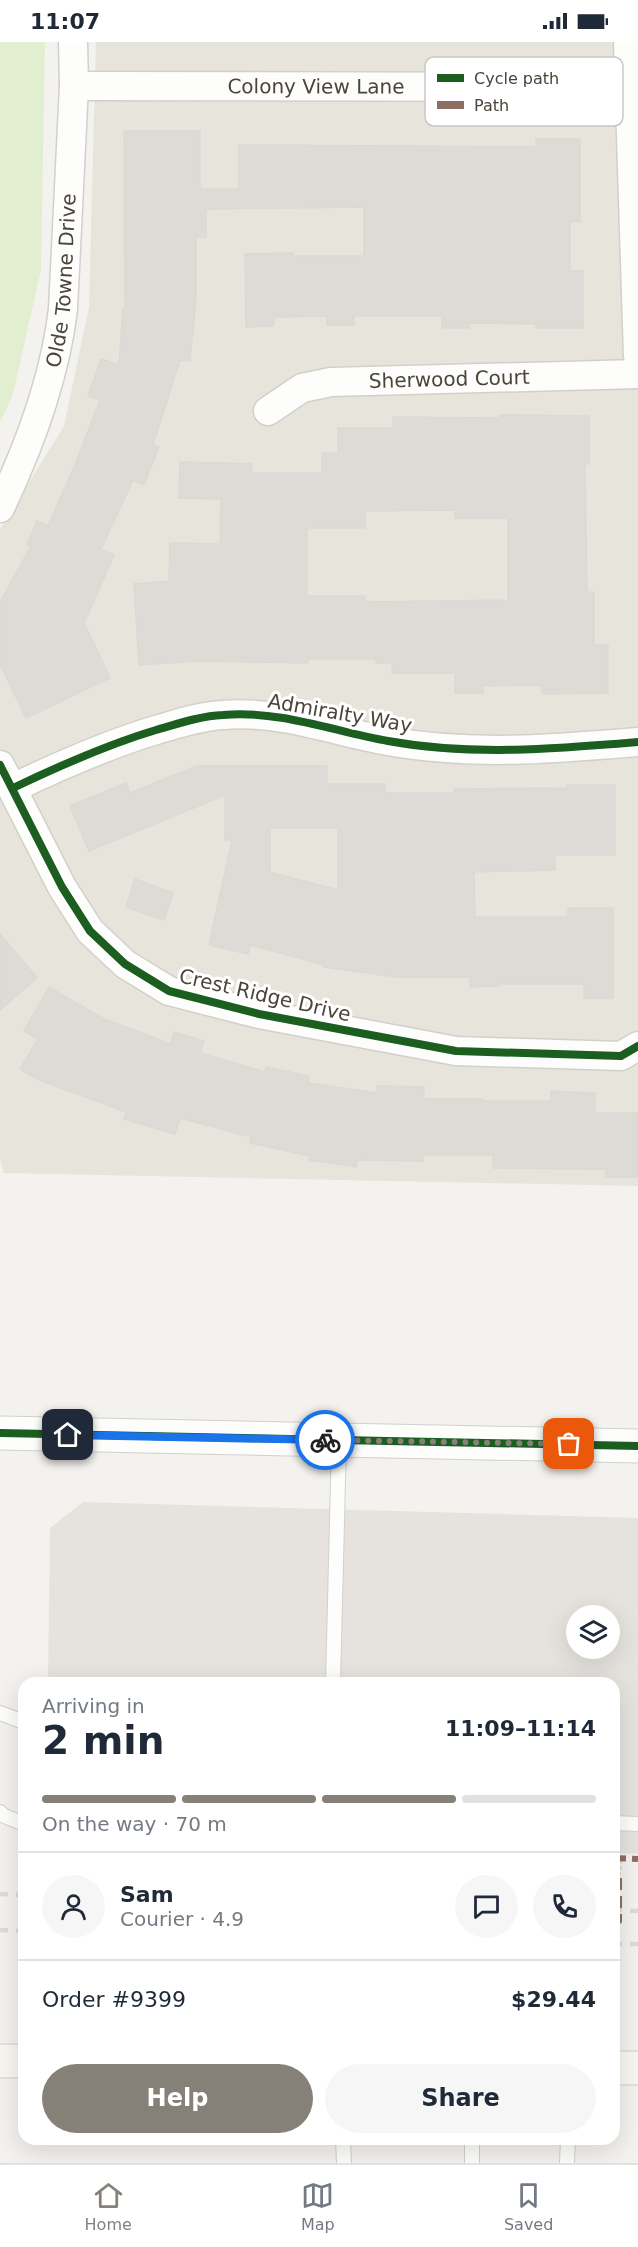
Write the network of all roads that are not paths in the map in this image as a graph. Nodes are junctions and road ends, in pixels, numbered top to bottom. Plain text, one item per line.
1 (74, 42) edge
2 (628, 42) edge
3 (74, 86) junction
4 (425, 87) edge
5 (623, 87) edge
6 (628, 87) junction
7 (638, 356) edge
8 (638, 374) edge
9 (268, 411) dead end
10 (0, 508) edge
11 (638, 742) edge
12 (6, 776) edge
13 (638, 1046) edge
14 (0, 1433) edge
15 (339, 1440) junction
16 (638, 1446) edge
17 (333, 1677) edge
18 (0, 1713) edge
19 (18, 1720) edge
20 (0, 1812) edge
21 (18, 1822) edge
22 (620, 1823) edge
23 (638, 1824) edge
24 (0, 2061) edge
25 (18, 2061) edge
26 (620, 2068) edge
27 (638, 2068) edge
28 (343, 2145) edge
29 (472, 2145) edge
30 (568, 2145) edge
31 (344, 2163) edge
32 (472, 2163) edge
33 (567, 2163) edge

1 - 3 street, Olde Towne Drive
2 - 6 street
3 - 4 street, Colony View Lane
3 - 10 street, Olde Towne Drive
5 - 6 street, Colony View Lane
6 - 7 street
8 - 9 street, Sherwood Court
11 - 12 street, Admiralty Way
12 - 13 street, Crest Ridge Drive
14 - 15 street
15 - 16 street
15 - 17 lane
18 - 19 lane
20 - 21 lane
22 - 23 lane
24 - 25 main road
26 - 27 main road
28 - 31 lane
29 - 32 lane
30 - 33 lane

